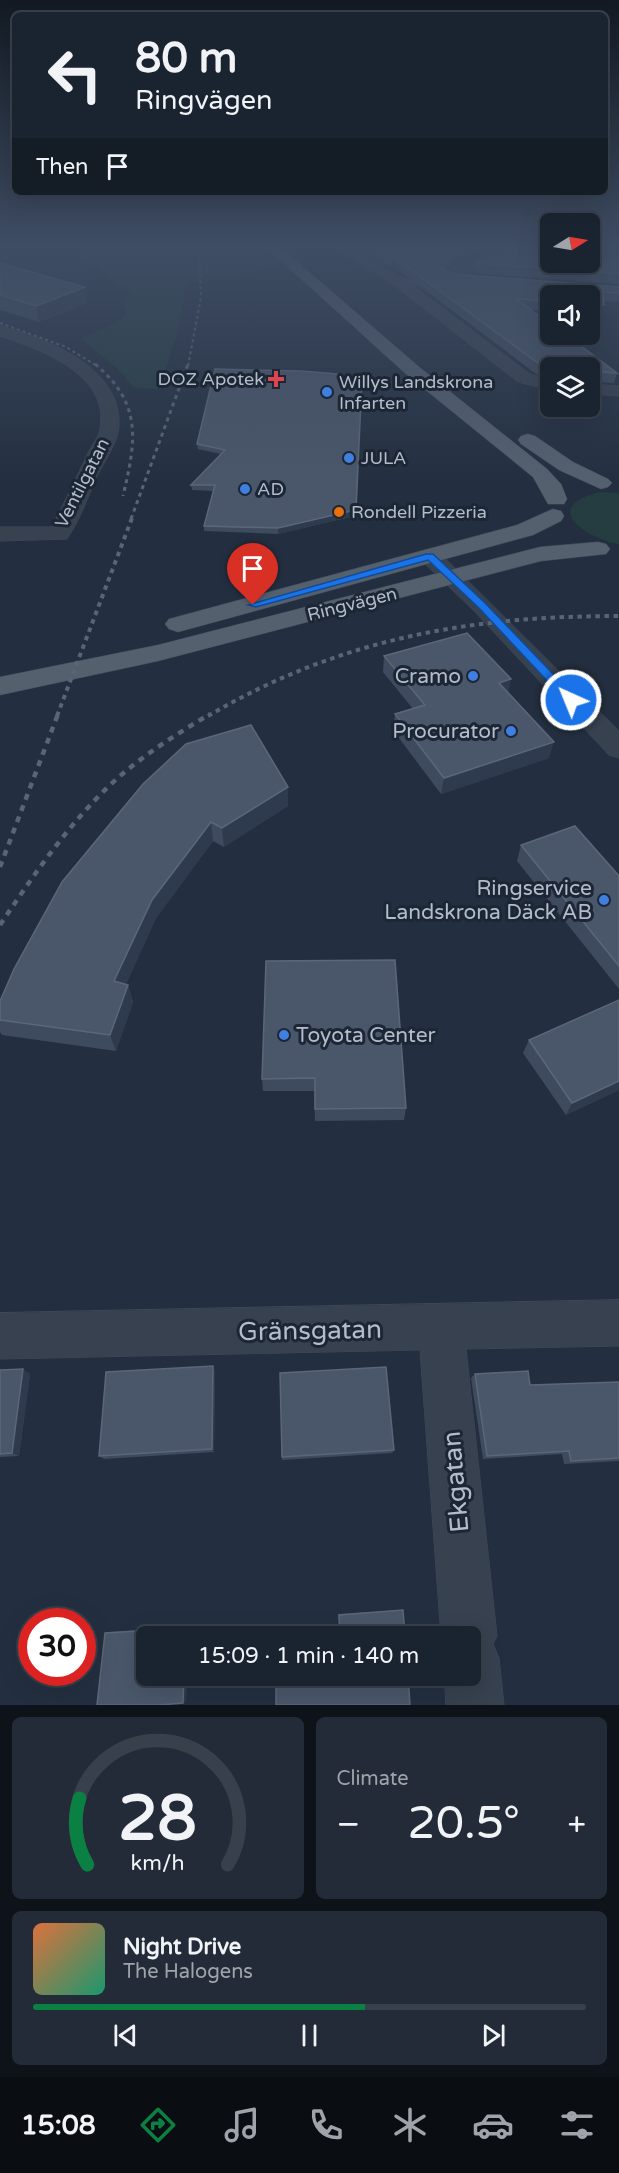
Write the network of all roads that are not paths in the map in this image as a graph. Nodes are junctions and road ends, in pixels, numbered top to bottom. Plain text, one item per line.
1 (363, 326) edge
2 (456, 326) edge
3 (0, 331) edge
4 (386, 345) junction
5 (540, 383) edge
6 (600, 390) edge
7 (619, 392) edge
8 (610, 483) edge
9 (554, 508) junction
10 (0, 534) edge
11 (609, 551) edge
12 (430, 556) junction
13 (452, 578) junction
14 (0, 663) edge
15 (0, 686) edge
16 (619, 748) edge
17 (619, 1323) edge
18 (441, 1328) junction
19 (0, 1336) edge
20 (468, 1626) edge
21 (473, 1686) edge
22 (475, 1705) edge

1 - 4 main road
2 - 5 street
3 - 10 street, Ventilgatan
4 - 8 main road
4 - 9 main road
6 - 7 street
8 - 9 main road, Ringvägen
9 - 11 main road
9 - 12 main road, Ringvägen
11 - 13 main road, Ringvägen
12 - 13 street
12 - 14 main road, Ringvägen
13 - 15 main road, Ringvägen
13 - 16 street
17 - 18 street, Gränsgatan
18 - 19 street, Gränsgatan
18 - 20 street, Ekgatan
21 - 22 street

